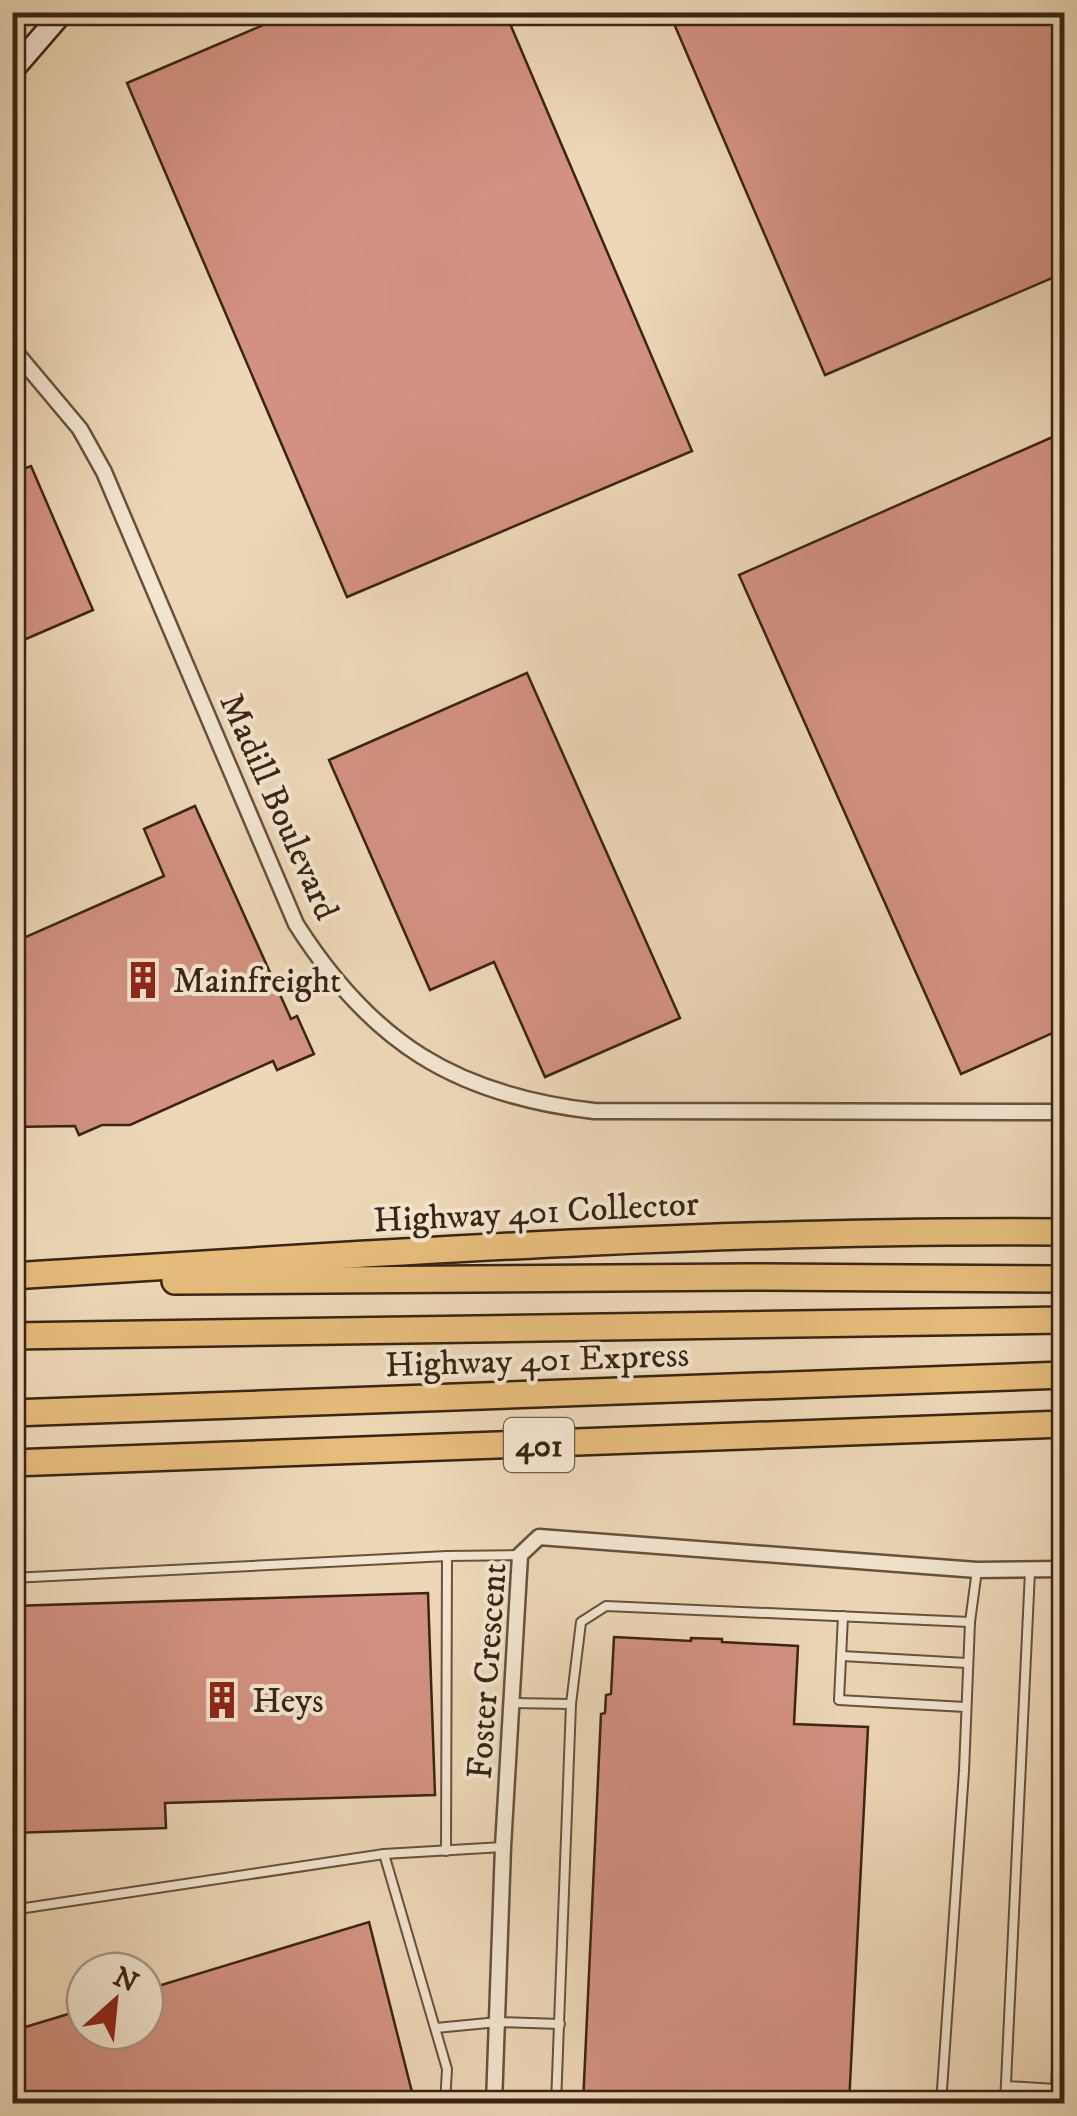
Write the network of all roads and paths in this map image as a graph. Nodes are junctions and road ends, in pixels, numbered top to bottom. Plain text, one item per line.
1 (63, 12) edge
2 (12, 71) edge
3 (12, 348) edge
4 (1064, 1112) edge
5 (1064, 1232) edge
6 (12, 1278) edge
7 (1064, 1279) edge
8 (1064, 1320) edge
9 (12, 1336) edge
10 (1064, 1375) edge
11 (12, 1413) edge
12 (1064, 1424) edge
13 (12, 1463) edge
14 (520, 1555) junction
15 (447, 1556) junction
16 (1064, 1569) edge
17 (976, 1570) junction
18 (1030, 1571) junction
19 (12, 1578) edge
20 (844, 1616) junction
21 (970, 1622) junction
22 (842, 1656) junction
23 (967, 1663) junction
24 (513, 1703) junction
25 (571, 1704) junction
26 (965, 1707) junction
27 (504, 1848) junction
28 (446, 1851) junction
29 (384, 1854) junction
30 (12, 1910) edge
31 (498, 2022) junction
32 (560, 2024) junction
33 (436, 2028) junction
34 (1058, 2046) dead end
35 (1006, 2086) junction
36 (1056, 2089) junction
37 (445, 2104) edge
38 (494, 2104) edge
39 (556, 2104) edge
40 (941, 2104) edge
41 (1005, 2104) edge
42 (1055, 2104) edge

1 - 2 main road
3 - 4 street, Madill Boulevard
5 - 6 highway, Highway 401 Collector
6 - 7 highway
8 - 9 highway, Highway 401 Express
10 - 11 highway, Highway 401 Express / 401
12 - 13 highway, 401
14 - 15 lane
14 - 17 street, Foster Crescent
14 - 24 street, Foster Crescent
15 - 19 lane
15 - 28 lane
16 - 18 street, Foster Crescent
17 - 18 street, Foster Crescent
17 - 21 lane
18 - 35 lane
20 - 21 lane
20 - 22 lane
20 - 25 lane
21 - 23 lane
22 - 23 lane
22 - 26 lane
23 - 26 lane
24 - 25 lane
24 - 27 street, Foster Crescent
25 - 32 lane
26 - 40 lane
27 - 28 lane
27 - 31 street, Foster Crescent
28 - 29 lane
29 - 30 lane
29 - 33 lane
31 - 32 lane
31 - 33 lane
31 - 38 street, Foster Crescent
32 - 39 lane
33 - 37 lane
34 - 36 lane
35 - 36 lane
35 - 41 lane
36 - 42 lane

